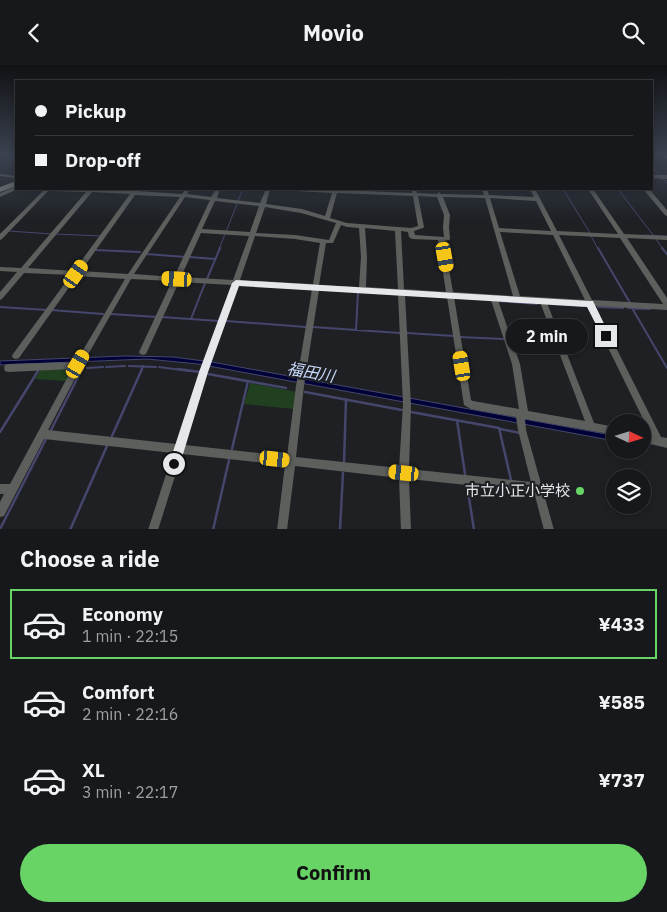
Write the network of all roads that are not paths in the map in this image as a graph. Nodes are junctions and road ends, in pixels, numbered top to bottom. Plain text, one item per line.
1 (3, 177) edge
2 (15, 183) edge
3 (15, 184) edge
4 (15, 185) edge
5 (0, 190) edge
6 (47, 190) edge
7 (92, 190) edge
8 (187, 190) edge
9 (218, 190) edge
10 (268, 190) edge
11 (319, 190) edge
12 (485, 190) edge
13 (534, 190) edge
14 (592, 190) edge
15 (647, 190) edge
16 (135, 191) edge
17 (336, 191) edge
18 (414, 191) edge
19 (451, 191) edge
20 (439, 194) junction
21 (0, 195) edge
22 (184, 196) junction
23 (488, 196) junction
24 (215, 199) junction
25 (538, 199) junction
26 (262, 205) junction
27 (667, 214) edge
28 (327, 219) junction
29 (338, 223) junction
30 (362, 226) junction
31 (398, 230) junction
32 (411, 230) junction
33 (498, 230) junction
34 (199, 231) junction
35 (252, 234) junction
36 (557, 234) junction
37 (622, 236) junction
38 (0, 238) edge
39 (667, 238) edge
40 (441, 239) junction
41 (323, 241) junction
42 (0, 269) edge
43 (23, 270) junction
44 (76, 274) junction
45 (129, 277) junction
46 (177, 279) junction
47 (236, 283) junction
48 (315, 287) junction
49 (362, 290) junction
50 (400, 292) junction
51 (450, 295) junction
52 (0, 297) edge
53 (494, 298) junction
54 (517, 299) junction
55 (543, 301) junction
56 (590, 304) junction
57 (667, 306) edge
58 (143, 352) dead end
59 (16, 357) dead end
60 (78, 365) junction
61 (8, 368) dead end
62 (522, 414) junction
63 (591, 426) junction
64 (606, 429) edge
65 (41, 434) junction
66 (662, 441) edge
67 (179, 449) junction
68 (291, 461) junction
69 (404, 473) junction
70 (538, 488) junction
71 (0, 489) edge
72 (12, 489) junction
73 (0, 512) edge
74 (153, 529) edge
75 (282, 529) edge
76 (406, 529) edge
77 (549, 529) edge

1 - 2 street
3 - 5 main road
4 - 21 street
6 - 38 street
7 - 16 street
7 - 43 street
8 - 22 street
9 - 24 street
10 - 26 street
11 - 17 street
12 - 23 street
13 - 25 street
14 - 37 street
15 - 27 street
16 - 22 street
16 - 44 street
17 - 18 street
17 - 28 street
18 - 20 street
18 - 32 street
19 - 20 street
19 - 23 street
20 - 40 street
22 - 24 street
22 - 45 street
23 - 25 street
23 - 33 street
24 - 26 street
24 - 34 street
25 - 36 street
26 - 28 street
26 - 35 street
28 - 29 street
29 - 30 street
29 - 41 street
30 - 31 street
30 - 49 street
31 - 32 street
31 - 50 street
32 - 40 street
33 - 36 street
33 - 54 street
34 - 35 street
34 - 46 street
35 - 41 street
35 - 47 street
36 - 37 street
36 - 56 street
37 - 39 street
37 - 57 street
40 - 51 street
41 - 48 street
42 - 43 street
43 - 44 street
43 - 52 street
44 - 45 street
44 - 59 street
45 - 46 street
45 - 60 street
46 - 47 street
46 - 58 street
47 - 48 street
47 - 67 street
48 - 49 street
48 - 68 street
49 - 50 street
50 - 51 street
50 - 69 street
51 - 53 street
51 - 62 street
53 - 54 street
53 - 62 street
54 - 55 street
55 - 56 street
55 - 63 street
56 - 57 street
56 - 66 street
60 - 61 street
60 - 65 street
62 - 63 street
62 - 70 street
63 - 64 street
65 - 67 street
65 - 72 street
67 - 68 street
67 - 74 street
68 - 69 street
68 - 75 street
69 - 70 street
69 - 76 street
70 - 77 street
71 - 72 street
72 - 73 street

